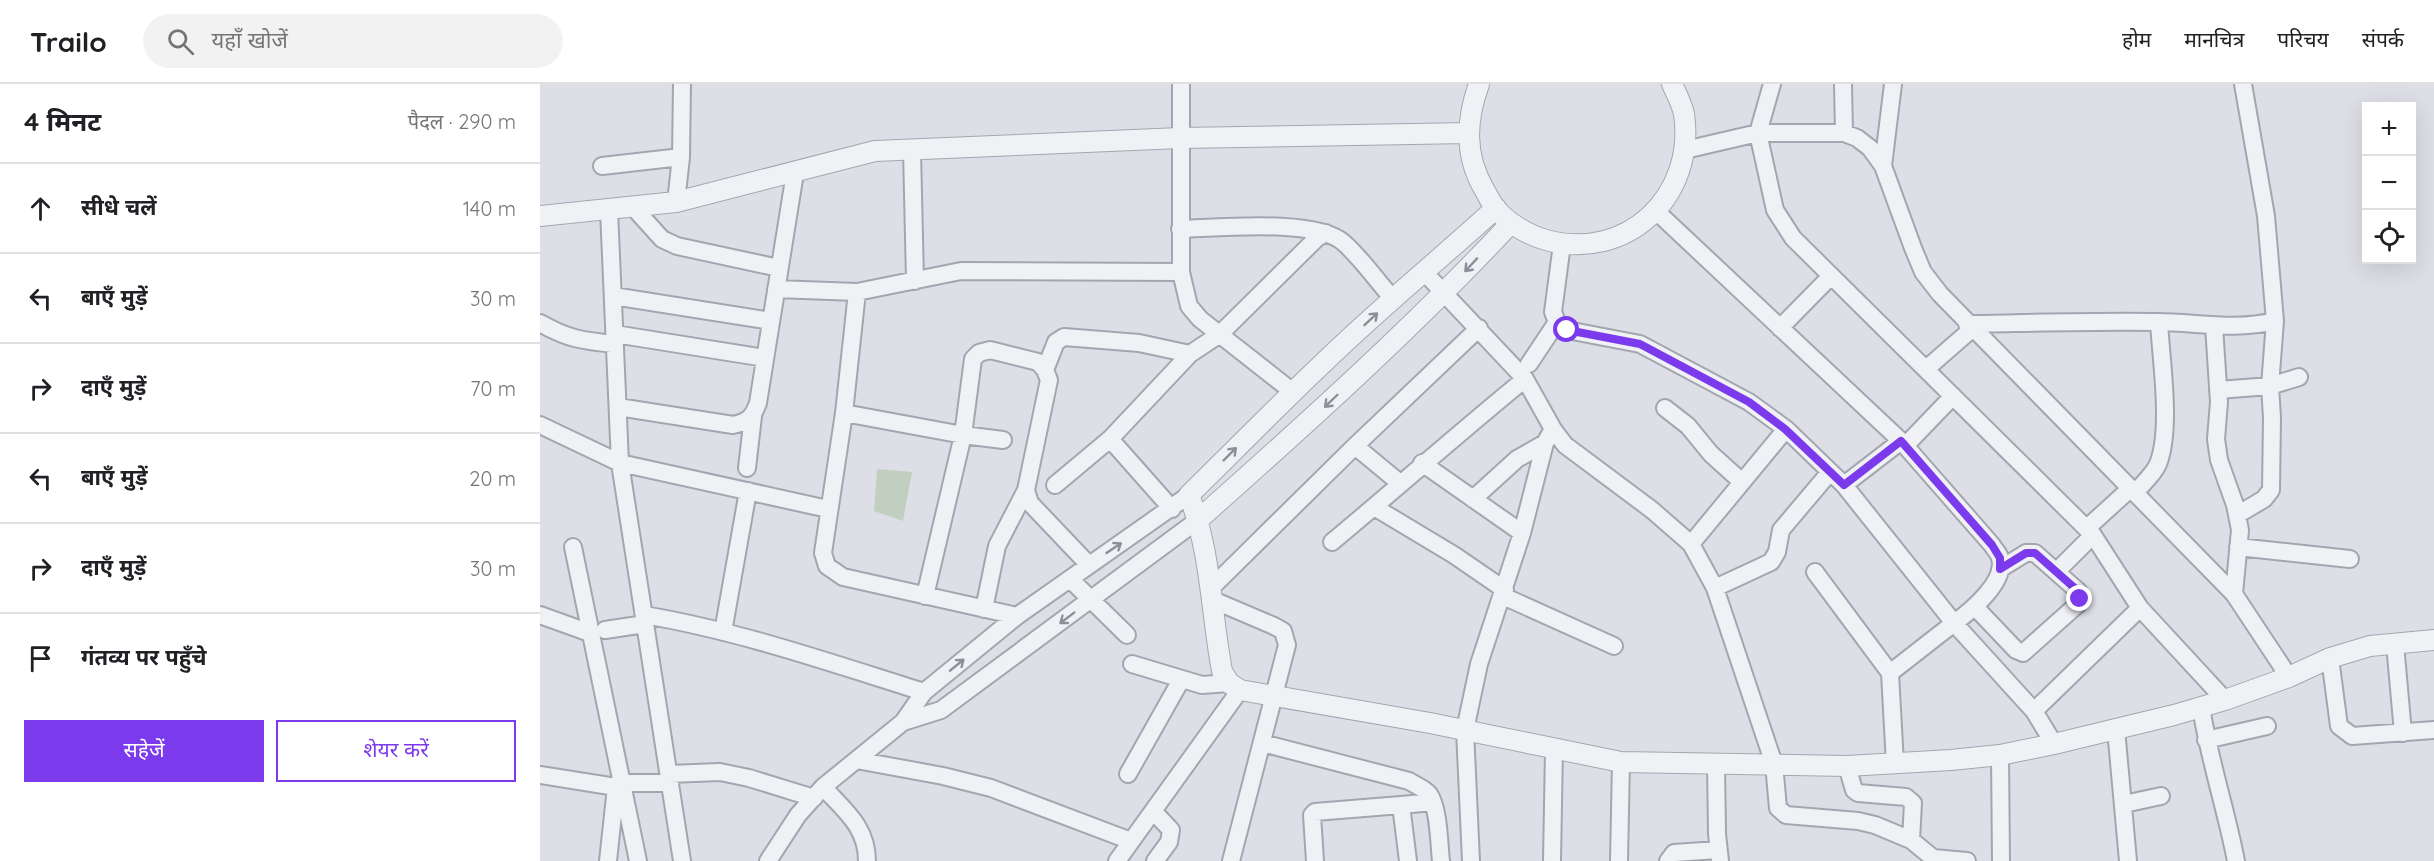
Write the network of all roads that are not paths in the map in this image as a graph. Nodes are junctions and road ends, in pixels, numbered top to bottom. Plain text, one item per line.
1 (682, 84) edge
2 (1181, 84) edge
3 (1479, 84) edge
4 (1672, 84) edge
5 (1772, 84) edge
6 (1843, 84) edge
7 (1893, 84) edge
8 (2243, 84) edge
9 (1468, 133) junction
10 (1758, 133) junction
11 (1844, 133) junction
12 (1180, 138) junction
13 (912, 150) junction
14 (1685, 150) junction
15 (681, 157) junction
16 (602, 166) dead end
17 (1883, 166) junction
18 (795, 173) junction
19 (676, 202) junction
20 (634, 208) junction
21 (1496, 208) junction
22 (609, 210) junction
23 (1656, 211) junction
24 (540, 216) edge
25 (1511, 223) junction
26 (1180, 229) junction
27 (1326, 233) junction
28 (1562, 244) junction
29 (779, 268) junction
30 (1181, 272) junction
31 (1425, 273) junction
32 (1831, 276) junction
33 (915, 282) junction
34 (776, 288) junction
35 (857, 292) junction
36 (1445, 293) junction
37 (613, 296) junction
38 (1393, 299) junction
39 (771, 321) junction
40 (2275, 321) junction
41 (1557, 322) junction
42 (2159, 322) junction
43 (540, 323) edge
44 (1970, 326) junction
45 (2214, 326) junction
46 (1479, 328) junction
47 (1780, 328) junction
48 (1220, 334) junction
49 (615, 339) junction
50 (1191, 354) junction
51 (765, 358) junction
52 (1926, 369) junction
53 (1045, 370) junction
54 (1527, 371) junction
55 (2299, 377) dead end
56 (2270, 386) junction
57 (2218, 390) junction
58 (1293, 392) junction
59 (1953, 396) junction
60 (618, 407) junction
61 (1665, 408) dead end
62 (844, 413) junction
63 (753, 416) junction
64 (540, 425) edge
65 (1785, 429) junction
66 (963, 435) junction
67 (1549, 436) junction
68 (1003, 440) dead end
69 (1110, 440) junction
70 (1903, 444) junction
71 (1355, 446) junction
72 (620, 463) junction
73 (1422, 463) junction
74 (747, 468) dead end
75 (1830, 472) junction
76 (1742, 482) junction
77 (1401, 484) junction
78 (1055, 485) dead end
79 (1844, 485) junction
80 (1026, 490) junction
81 (748, 491) junction
82 (2133, 491) junction
83 (1189, 495) junction
84 (1473, 499) junction
85 (1374, 507) junction
86 (828, 509) junction
87 (1172, 509) junction
88 (2237, 515) junction
89 (1198, 520) junction
90 (2090, 532) junction
91 (1522, 533) junction
92 (1332, 542) dead end
93 (1691, 544) junction
94 (573, 547) dead end
95 (2238, 548) junction
96 (2350, 560) dead end
97 (1089, 565) junction
98 (2000, 569) junction
99 (2057, 571) junction
100 (1815, 572) dead end
101 (1070, 579) junction
102 (1715, 588) junction
103 (1504, 593) junction
104 (1212, 594) junction
105 (2234, 594) junction
106 (925, 596) junction
107 (1091, 600) junction
108 (1975, 607) junction
109 (2140, 608) junction
110 (984, 609) junction
111 (540, 615) edge
112 (1017, 616) junction
113 (644, 619) junction
114 (1954, 623) junction
115 (597, 632) junction
116 (723, 632) junction
117 (1127, 635) dead end
118 (2434, 640) edge
119 (2395, 644) junction
120 (1614, 646) dead end
121 (2330, 658) junction
122 (1132, 664) dead end
123 (1890, 674) junction
124 (2289, 677) junction
125 (1181, 680) junction
126 (1234, 686) junction
127 (924, 692) junction
128 (1274, 695) junction
129 (2225, 700) junction
130 (2201, 707) junction
131 (2034, 711) junction
132 (903, 722) junction
133 (2267, 726) dead end
134 (2116, 729) junction
135 (1465, 730) junction
136 (2434, 730) edge
137 (2403, 733) junction
138 (2206, 740) junction
139 (1262, 743) junction
140 (2054, 744) junction
141 (1554, 748) junction
142 (2000, 755) junction
143 (856, 760) junction
144 (1621, 762) junction
145 (1716, 764) junction
146 (1774, 764) junction
147 (1895, 764) junction
148 (1847, 766) junction
149 (1128, 774) dead end
150 (540, 775) edge
151 (669, 779) junction
152 (620, 785) junction
153 (819, 793) junction
154 (2161, 796) dead end
155 (1432, 802) junction
156 (2124, 804) junction
157 (1401, 805) junction
158 (1153, 811) junction
159 (1911, 840) junction
160 (1131, 841) junction
161 (1719, 855) edge
162 (1933, 860) edge
163 (608, 861) edge
164 (638, 861) edge
165 (682, 861) edge
166 (768, 861) edge
167 (867, 861) edge
168 (1117, 861) edge
169 (1155, 861) edge
170 (1231, 861) edge
171 (1315, 861) edge
172 (1408, 861) edge
173 (1441, 861) edge
174 (1471, 861) edge
175 (1552, 861) edge
176 (1619, 861) edge
177 (1668, 861) edge
178 (1967, 861) edge
179 (2001, 861) edge
180 (2129, 861) edge
181 (2236, 861) edge

1 - 15 street
2 - 12 street
3 - 9 street
4 - 14 street
5 - 10 street
6 - 11 street
7 - 17 street
8 - 40 street
9 - 12 street
9 - 21 street
10 - 11 street
10 - 14 street
10 - 32 street
11 - 17 street
12 - 13 street
12 - 26 street
13 - 18 street
13 - 33 street
14 - 23 street
15 - 16 street
15 - 19 street
17 - 44 street
18 - 19 street
18 - 29 street
19 - 20 street
20 - 22 street
20 - 29 street
21 - 25 street
21 - 31 street
22 - 24 street
22 - 37 street
23 - 28 street
23 - 47 street
25 - 28 street
25 -> 36 street
26 - 27 street
26 - 30 street
27 - 38 street
27 - 48 street
28 - 41 street
29 - 34 street
30 - 33 street
30 - 48 street
31 - 36 street
31 - 38 street
32 - 47 street
32 - 52 street
33 - 35 street
34 - 35 street
34 - 39 street
35 - 62 street
36 - 46 street
36 -> 89 street
37 - 39 street
37 - 49 street
58 -> 38 street
39 - 51 street
40 - 45 street
40 - 56 street
41 - 54 street
41 - 65 street
42 - 44 street
42 - 45 street
42 - 82 street
43 - 49 street
44 - 52 street
44 - 82 street
45 - 57 street
46 - 54 street
46 - 71 street
47 - 70 street
48 - 50 street
48 - 58 street
49 - 51 street
49 - 60 street
50 - 53 street
50 - 69 street
51 - 63 street
52 - 59 street
53 - 66 street
53 - 80 street
54 - 67 street
54 - 73 street
55 - 56 street
56 - 57 street
56 - 88 street
57 - 88 street
83 -> 58 street
59 - 70 street
59 - 90 street
60 - 63 street
60 - 72 street
61 - 76 street
62 - 66 street
62 - 86 street
63 - 74 street
64 - 72 street
65 - 75 street
65 - 76 street
66 - 68 street
66 - 106 street
67 - 84 street
67 - 91 street
67 - 93 street
69 - 78 street
69 - 87 street
70 - 79 street
70 - 98 street
71 - 77 street
71 - 104 street
72 - 81 street
72 - 113 street
73 - 77 street
73 - 84 street
75 - 79 street
75 - 102 street
76 - 93 street
77 - 85 street
79 - 114 street
80 - 97 street
80 - 110 street
81 - 86 street
81 - 116 street
82 - 90 street
82 - 105 street
83 - 87 street
83 - 89 street
84 - 91 street
85 - 92 street
85 - 103 street
86 - 106 street
97 -> 87 street
88 - 95 street
89 - 104 street
89 - 107 street
90 - 99 street
90 - 109 street
91 - 103 street
93 - 102 street
94 - 115 street
95 - 96 street
95 - 105 street
97 - 101 street
98 - 99 street
98 - 108 street
99 - 108 street
100 - 123 street
101 - 107 street
101 - 112 street
102 - 146 street
103 - 120 street
103 - 135 street
104 - 126 street
104 - 128 street
105 - 124 street
106 - 110 street
107 - 117 street
107 -> 132 street
108 - 114 street
109 - 129 street
109 - 131 street
110 - 112 street
111 - 115 street
127 -> 112 street
113 - 115 street
113 - 116 street
113 - 151 street
114 - 123 street
114 - 131 street
115 - 152 street
116 - 127 street
118 - 119 street
119 - 121 street
119 - 137 street
121 - 124 street
121 - 137 street
122 - 125 street
123 - 147 street
124 - 129 street
125 - 126 street
125 - 149 street
126 - 128 street
126 - 158 street
127 - 132 street
128 - 135 street
128 - 139 street
129 - 130 street
130 - 134 street
130 - 138 street
131 - 140 street
132 - 143 street
133 - 138 street
134 - 140 street
134 - 156 street
135 - 141 street
135 - 174 street
136 - 137 street
138 - 181 street
139 - 155 street
139 - 170 street
140 - 142 street
141 - 144 street
141 - 175 street
142 - 147 street
142 - 179 street
143 - 153 street
143 - 160 street
144 - 145 street
144 - 176 street
145 - 146 street
145 - 161 street
146 - 148 street
146 - 159 street
147 - 148 street
148 - 159 street
150 - 152 street
151 - 152 street
151 - 153 street
151 - 165 street
152 - 163 street
152 - 164 street
153 - 166 street
153 - 167 street
154 - 156 street
155 - 157 street
155 - 173 street
156 - 180 street
157 - 171 street
157 - 172 street
158 - 160 street
158 - 169 street
159 - 162 street
160 - 168 street
161 - 177 street
162 - 178 street

